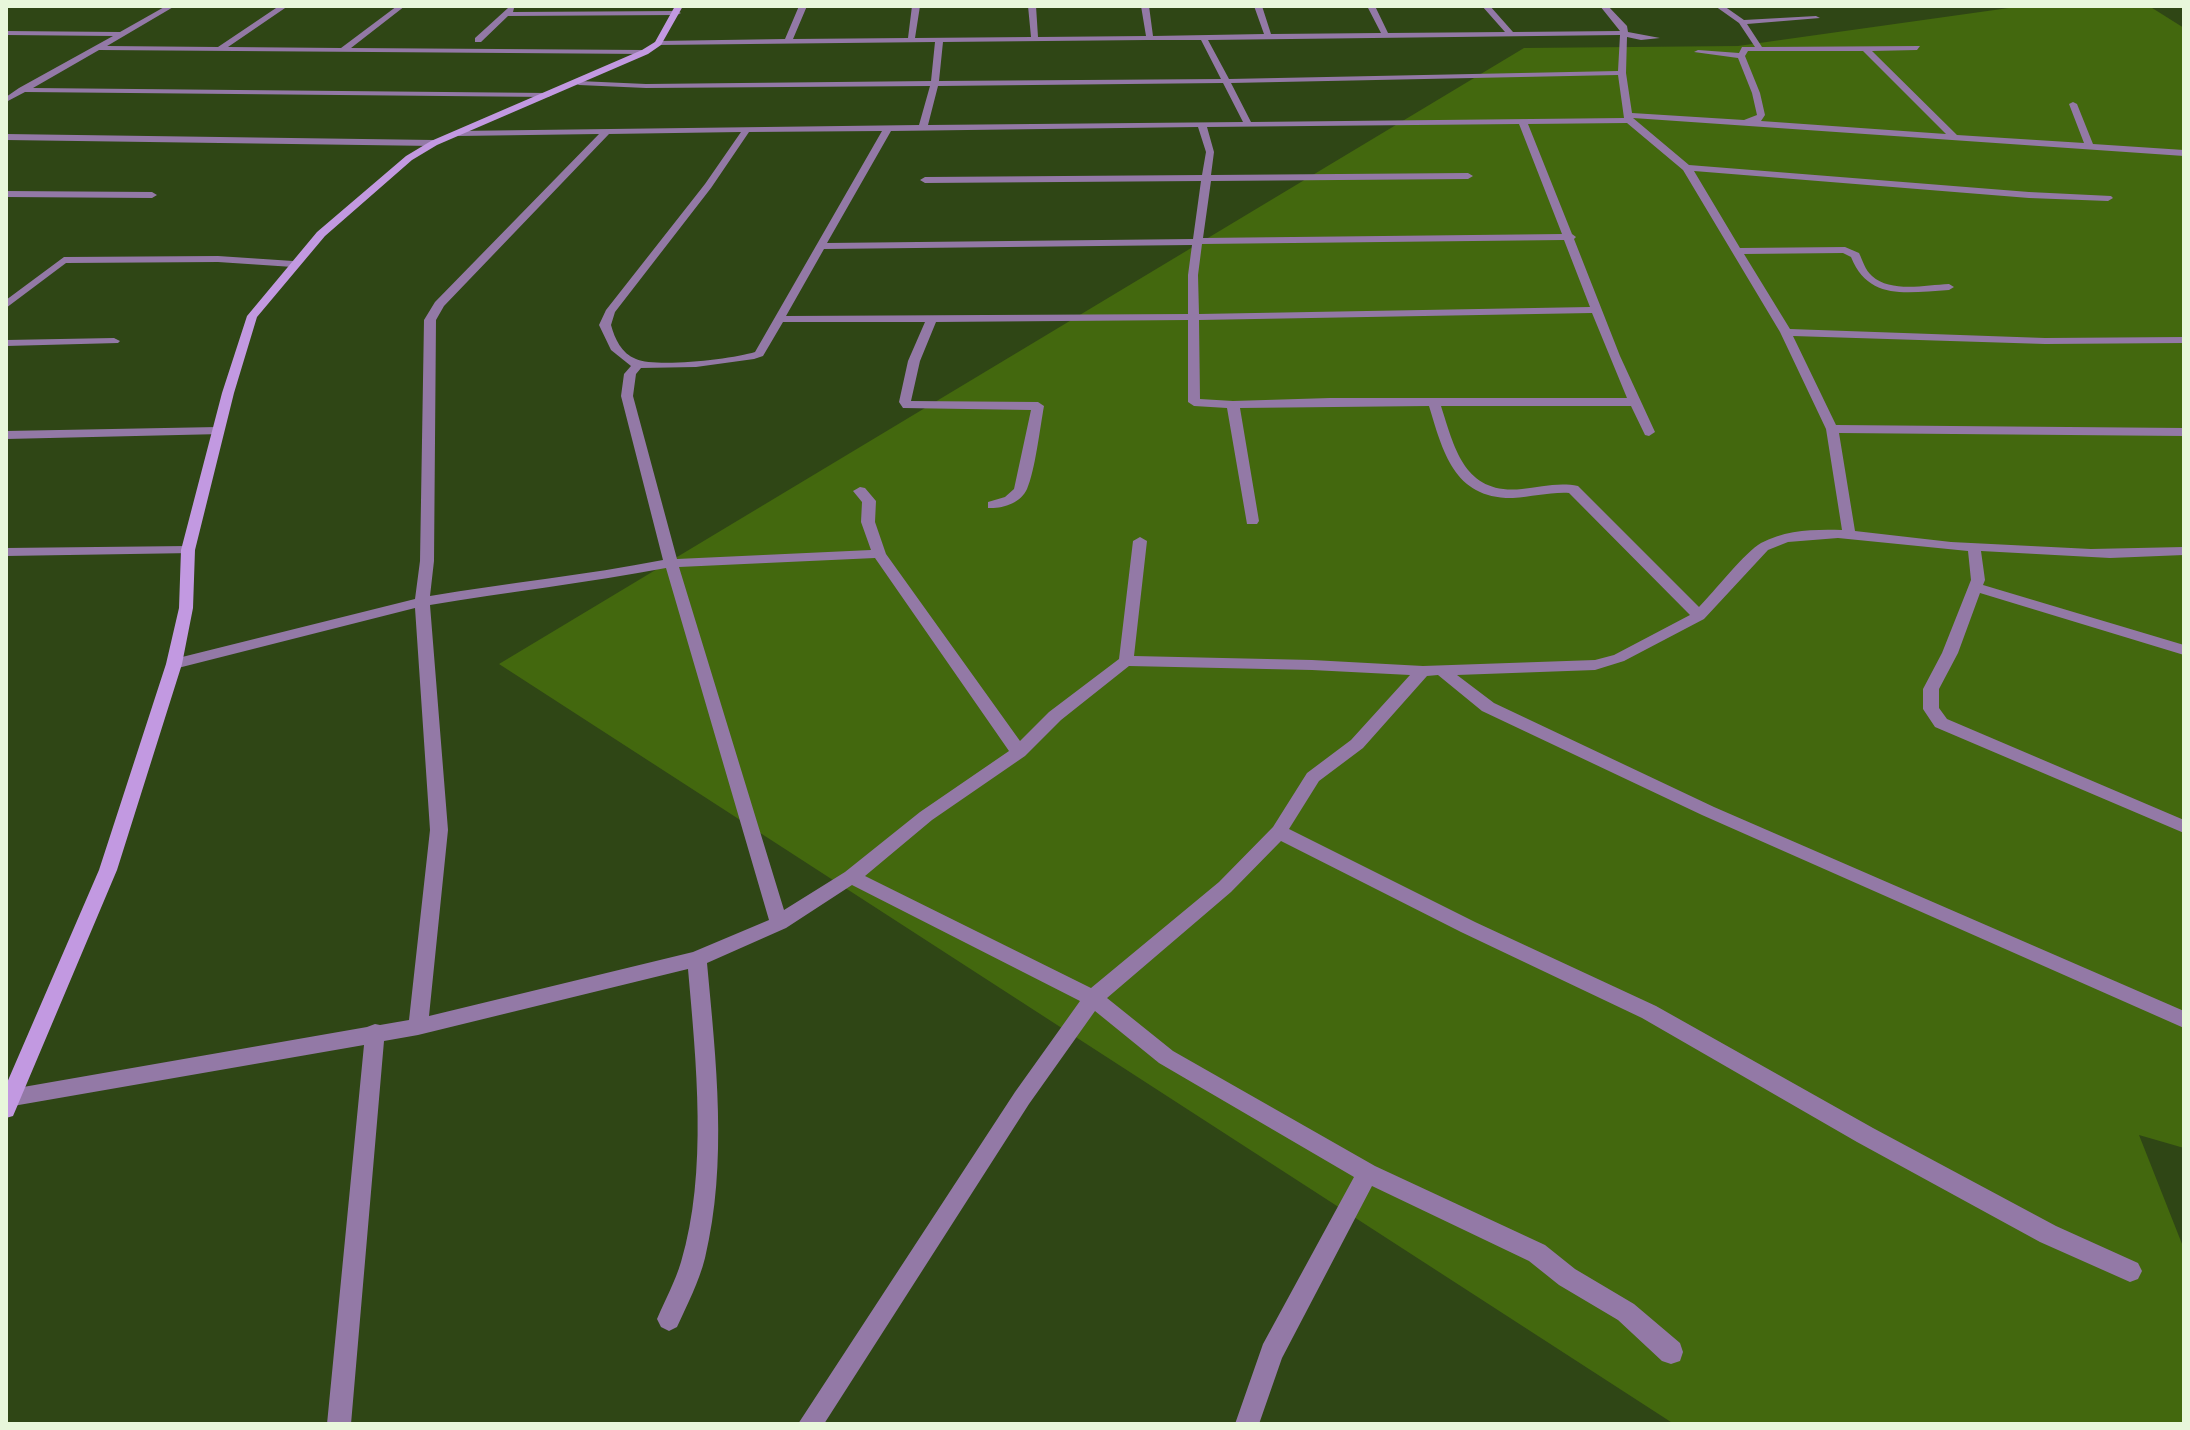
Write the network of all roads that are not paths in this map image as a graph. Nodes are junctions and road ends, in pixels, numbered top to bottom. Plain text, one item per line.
1 (171, 6) edge
2 (284, 6) edge
3 (401, 6) edge
4 (516, 6) edge
5 (803, 6) edge
6 (916, 6) edge
7 (1032, 6) edge
8 (1145, 6) edge
9 (1258, 6) edge
10 (1371, 6) edge
11 (1486, 6) edge
12 (1604, 6) edge
13 (1719, 6) edge
14 (678, 10) edge
15 (505, 14) junction
16 (1816, 18) dead end
17 (1742, 22) junction
18 (6, 33) edge
19 (1623, 33) junction
20 (121, 34) junction
21 (1512, 35) junction
22 (1268, 36) junction
23 (1386, 36) junction
24 (1656, 38) dead end
25 (1150, 39) junction
26 (1204, 39) junction
27 (478, 40) dead end
28 (1035, 40) junction
29 (939, 41) junction
30 (788, 42) junction
31 (911, 42) junction
32 (95, 48) junction
33 (221, 48) junction
34 (651, 48) junction
35 (1917, 48) dead end
36 (344, 49) junction
37 (1760, 49) junction
38 (1866, 49) junction
39 (1698, 52) dead end
40 (1741, 56) junction
41 (1622, 73) junction
42 (1229, 81) junction
43 (935, 82) junction
44 (579, 83) junction
45 (22, 90) junction
46 (548, 95) junction
47 (6, 100) edge
48 (2073, 104) dead end
49 (1629, 118) junction
50 (1523, 122) junction
51 (1737, 122) junction
52 (1248, 124) junction
53 (1202, 126) junction
54 (888, 128) junction
55 (923, 128) junction
56 (607, 131) junction
57 (746, 131) junction
58 (459, 133) junction
59 (6, 137) edge
60 (1956, 139) junction
61 (434, 143) junction
62 (2089, 146) junction
63 (2184, 153) edge
64 (1687, 168) junction
65 (1468, 176) dead end
66 (1207, 178) junction
67 (925, 180) dead end
68 (6, 194) edge
69 (152, 195) dead end
70 (2108, 198) dead end
71 (1571, 237) junction
72 (1198, 241) junction
73 (822, 246) junction
74 (1736, 251) junction
75 (293, 264) junction
76 (1949, 287) dead end
77 (6, 305) edge
78 (1596, 310) junction
79 (1193, 317) junction
80 (932, 318) junction
81 (781, 319) junction
82 (1786, 332) junction
83 (2184, 340) edge
84 (114, 341) dead end
85 (6, 343) edge
86 (637, 365) junction
87 (1434, 402) junction
88 (1634, 402) junction
89 (1233, 405) junction
90 (1832, 429) junction
91 (218, 431) junction
92 (1649, 432) dead end
93 (2184, 432) edge
94 (6, 435) edge
95 (860, 491) dead end
96 (993, 505) dead end
97 (1252, 521) dead end
98 (1849, 533) junction
99 (1140, 541) dead end
100 (1974, 547) junction
101 (188, 550) junction
102 (2184, 551) edge
103 (6, 552) edge
104 (879, 554) junction
105 (671, 563) junction
106 (1975, 587) junction
107 (422, 602) junction
108 (1699, 616) junction
109 (2184, 650) edge
110 (1126, 661) junction
111 (174, 664) junction
112 (1423, 671) junction
113 (1442, 671) junction
114 (1019, 752) junction
115 (2184, 827) edge
116 (1279, 832) junction
117 (851, 877) junction
118 (779, 923) junction
119 (697, 959) junction
120 (1093, 998) junction
121 (2184, 1020) edge
122 (418, 1027) junction
123 (375, 1032) junction
124 (10, 1103) edge
125 (1367, 1173) junction
126 (2130, 1271) dead end
127 (669, 1319) dead end
128 (1671, 1352) dead end
129 (339, 1424) edge
130 (810, 1424) edge
131 (1247, 1424) edge

1 - 20 street
2 - 33 street
3 - 36 street
4 - 15 street
5 - 30 street
6 - 31 street
7 - 28 street
8 - 25 street
9 - 22 street
10 - 23 street
11 - 21 street
12 - 19 street
13 - 17 street
14 - 15 street
14 - 34 street
15 - 27 street
16 - 17 street
17 - 37 street
18 - 20 street
19 - 21 street
19 - 24 street
19 - 41 street
20 - 32 street
21 - 23 street
22 - 23 street
22 - 26 street
25 - 26 street
25 - 28 street
26 - 42 street
28 - 29 street
29 - 31 street
29 - 43 street
30 - 31 street
30 - 34 street
32 - 33 street
32 - 45 street
33 - 36 street
34 - 36 street
34 - 44 street
35 - 38 street
37 - 38 street
37 - 40 street
38 - 60 street
39 - 40 street
40 - 51 street
41 - 42 street
41 - 49 street
42 - 43 street
42 - 52 street
43 - 44 street
43 - 55 street
44 - 46 street
45 - 46 street
45 - 47 street
46 - 58 street
48 - 62 street
49 - 50 street
49 - 51 street
49 - 64 street
50 - 52 street
50 - 71 street
51 - 60 street
52 - 53 street
53 - 55 street
53 - 66 street
54 - 55 street
54 - 57 street
54 - 73 street
56 - 57 street
56 - 58 street
56 - 107 street
57 - 86 street
58 - 61 street
59 - 61 street
60 - 62 street
61 - 75 street
62 - 63 street
64 - 70 street
64 - 74 street
65 - 66 street
66 - 67 street
66 - 72 street
68 - 69 street
71 - 72 street
71 - 78 street
72 - 73 street
72 - 79 street
73 - 81 street
74 - 76 street
74 - 82 street
75 - 77 street
75 - 91 street
78 - 79 street
78 - 88 street
79 - 80 street
79 - 89 street
80 - 81 street
80 - 96 street
81 - 86 street
82 - 83 street
82 - 90 street
84 - 85 street
86 - 105 street
87 - 88 street
87 - 89 street
87 - 108 street
88 - 92 street
89 - 97 street
90 - 93 street
90 - 98 street
91 - 94 street
91 - 101 street
95 - 104 street
98 - 100 street
98 - 108 street
99 - 110 street
100 - 102 street
100 - 106 street
101 - 103 street
101 - 111 street
104 - 105 street
104 - 114 street
105 - 107 street
105 - 118 street
106 - 109 street
106 - 115 street
107 - 111 street
107 - 122 street
108 - 113 street
110 - 112 street
110 - 114 street
111 - 124 street
112 - 113 street
112 - 116 street
113 - 121 street
114 - 117 street
116 - 120 street
116 - 126 street
117 - 118 street
117 - 120 street
118 - 119 street
119 - 122 street
119 - 127 street
120 - 125 street
120 - 130 street
122 - 123 street
123 - 124 street
123 - 129 street
125 - 128 street
125 - 131 street

